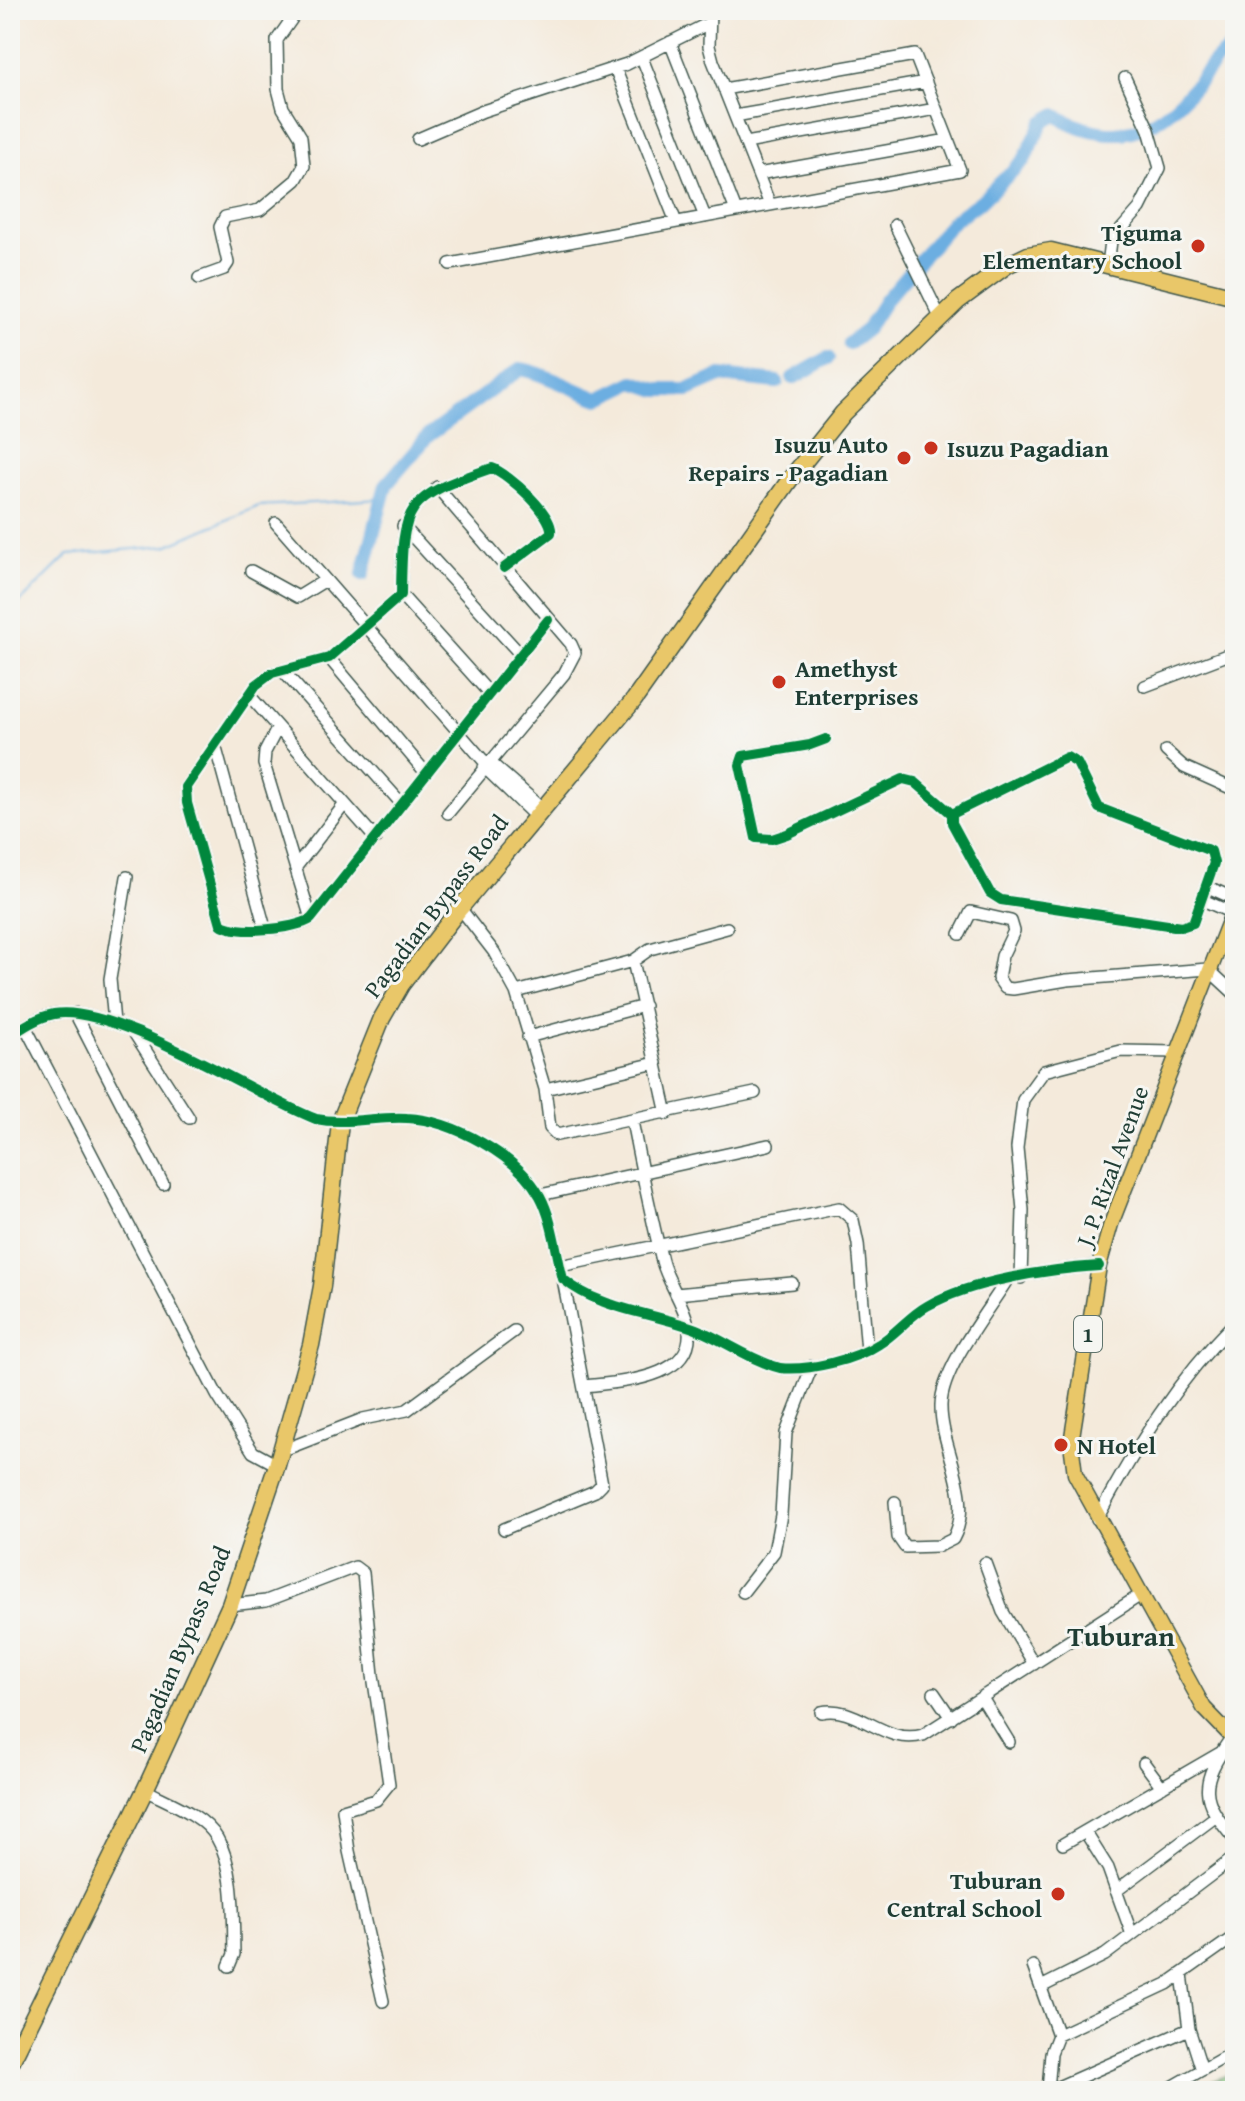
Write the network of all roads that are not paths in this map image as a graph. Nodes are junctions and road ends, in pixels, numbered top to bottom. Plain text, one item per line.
1 (298, 10) edge
2 (710, 10) edge
3 (709, 23) junction
4 (670, 42) junction
5 (642, 58) junction
6 (615, 68) junction
7 (1125, 78) dead end
8 (926, 82) junction
9 (724, 89) junction
10 (936, 109) junction
11 (735, 116) junction
12 (418, 139) dead end
13 (948, 140) junction
14 (746, 143) junction
15 (758, 174) junction
16 (770, 205) junction
17 (736, 211) junction
18 (705, 217) junction
19 (676, 222) junction
20 (895, 225) dead end
21 (450, 264) dead end
22 (1108, 265) junction
23 (199, 278) dead end
24 (1235, 297) edge
25 (940, 317) junction
26 (437, 487) junction
27 (276, 523) dead end
28 (403, 526) junction
29 (504, 568) junction
30 (251, 571) dead end
31 (324, 581) junction
32 (401, 595) junction
33 (548, 620) junction
34 (366, 627) junction
35 (1235, 652) edge
36 (521, 655) junction
37 (329, 658) junction
38 (282, 670) junction
39 (1145, 686) dead end
40 (489, 693) junction
41 (249, 695) junction
42 (277, 729) junction
43 (458, 731) junction
44 (826, 739) dead end
45 (215, 745) junction
46 (1166, 751) dead end
47 (487, 765) junction
48 (426, 773) junction
49 (1235, 790) edge
50 (402, 804) junction
51 (344, 805) junction
52 (539, 812) junction
53 (448, 813) dead end
54 (952, 814) junction
55 (376, 839) junction
56 (296, 867) junction
57 (127, 877) dead end
58 (1208, 887) junction
59 (1203, 900) junction
60 (1234, 907) edge
61 (460, 908) junction
62 (311, 919) junction
63 (265, 928) junction
64 (727, 928) dead end
65 (960, 934) dead end
66 (633, 961) junction
67 (1208, 969) junction
68 (516, 992) junction
69 (1235, 994) edge
70 (644, 1006) junction
71 (75, 1013) junction
72 (114, 1023) junction
73 (25, 1026) junction
74 (132, 1030) junction
75 (10, 1036) edge
76 (528, 1037) junction
77 (1176, 1052) junction
78 (656, 1063) junction
79 (545, 1089) junction
80 (755, 1093) dead end
81 (667, 1114) junction
82 (189, 1118) dead end
83 (632, 1121) junction
84 (340, 1122) junction
85 (768, 1145) dead end
86 (642, 1176) junction
87 (163, 1184) dead end
88 (540, 1195) junction
89 (659, 1244) junction
90 (560, 1266) junction
91 (1099, 1266) junction
92 (1021, 1278) junction
93 (563, 1279) junction
94 (1007, 1280) junction
95 (792, 1283) dead end
96 (676, 1294) junction
97 (1235, 1322) edge
98 (688, 1326) junction
99 (514, 1331) dead end
100 (867, 1351) junction
101 (812, 1366) junction
102 (585, 1386) junction
103 (279, 1458) junction
104 (895, 1502) dead end
105 (1097, 1519) junction
106 (504, 1529) dead end
107 (985, 1563) dead end
108 (743, 1592) dead end
109 (1139, 1596) junction
110 (230, 1605) junction
111 (1034, 1664) junction
112 (934, 1693) dead end
113 (982, 1698) junction
114 (821, 1712) dead end
115 (951, 1718) junction
116 (1233, 1739) edge
117 (1009, 1742) dead end
118 (1220, 1753) junction
119 (1144, 1763) dead end
120 (1162, 1787) junction
121 (145, 1790) junction
122 (1215, 1817) junction
123 (1086, 1833) junction
124 (1235, 1840) edge
125 (1063, 1844) dead end
126 (1235, 1857) edge
127 (1116, 1891) junction
128 (1131, 1932) junction
129 (1235, 1936) edge
130 (229, 1966) dead end
131 (1033, 1966) dead end
132 (1182, 1974) junction
133 (1043, 1986) junction
134 (383, 2001) dead end
135 (1189, 2029) junction
136 (1058, 2035) junction
137 (1235, 2051) edge
138 (10, 2064) edge
139 (1202, 2070) junction
140 (1049, 2091) edge
141 (1165, 2091) edge

1 - 23 street
2 - 3 street
3 - 4 street
3 - 9 street
4 - 5 street
4 - 17 street
5 - 6 street
5 - 18 street
6 - 12 street
6 - 19 street
7 - 22 street
8 - 9 street
8 - 10 street
8 - 11 street
9 - 11 street
10 - 13 street
10 - 14 street
11 - 14 street
13 - 15 street
13 - 16 street
14 - 15 street
15 - 16 street
16 - 17 street
17 - 18 street
18 - 19 street
19 - 21 street
20 - 25 street
22 - 24 highway, Pagadian Bypass Road
22 - 25 highway, Pagadian Bypass Road
25 - 52 highway, Pagadian Bypass Road
26 - 28 street
26 - 29 street
26 - 29 street
27 - 31 street
28 - 32 street
28 - 36 street
29 - 33 street
30 - 31 street
31 - 34 street
32 - 34 street
32 - 40 street
33 - 36 street
33 - 47 street
34 - 37 street
34 - 43 street
35 - 39 street
36 - 40 street
37 - 38 street
37 - 48 street
38 - 41 street
38 - 50 street
40 - 43 street
41 - 42 street
41 - 45 street
42 - 51 street
42 - 56 street
43 - 47 street
43 - 48 street
44 - 54 street
45 - 63 street
45 - 63 street
46 - 49 street
47 - 52 street
47 - 53 street
48 - 50 street
50 - 55 street
51 - 55 street
51 - 56 street
52 - 61 highway, Pagadian Bypass Road
54 - 58 street
54 - 59 street
55 - 62 street
56 - 62 street
57 - 72 street
58 - 59 street
58 - 60 street
59 - 60 street
60 - 67 main road, J. P. Rizal Avenue / 1
61 - 68 street
61 - 84 highway, Pagadian Bypass Road
62 - 63 street
64 - 66 street
65 - 67 street
66 - 68 street
66 - 70 street
67 - 69 street
67 - 77 main road, J. P. Rizal Avenue / 1
68 - 76 street
70 - 76 street
70 - 78 street
71 - 72 street
71 - 73 street
71 - 87 street
72 - 74 street
73 - 75 street
73 - 103 street
74 - 82 street
74 - 84 street
76 - 79 street
77 - 91 main road, J. P. Rizal Avenue / 1
77 - 92 street
78 - 79 street
78 - 81 street
79 - 83 street
80 - 81 street
81 - 83 street
83 - 86 street
84 - 88 street
84 - 103 highway, Pagadian Bypass Road
85 - 86 street
86 - 88 street
86 - 89 street
88 - 90 street
89 - 90 street
89 - 96 street
89 - 100 street
90 - 93 street
91 - 92 street
91 - 105 main road, J. P. Rizal Avenue / 1
92 - 94 street
93 - 98 street
93 - 102 street
94 - 100 street
94 - 104 street
95 - 96 street
96 - 98 street
97 - 105 street
98 - 101 street
98 - 102 street
99 - 103 street
100 - 101 street
101 - 108 street
102 - 106 street
103 - 110 highway, Pagadian Bypass Road
105 - 109 main road, J. P. Rizal Avenue / 1
107 - 111 street
109 - 111 street
109 - 116 main road, J. P. Rizal Avenue / 1
110 - 121 highway, Pagadian Bypass Road
110 - 134 street
111 - 113 street
112 - 115 street
113 - 115 street
113 - 117 street
114 - 115 street
116 - 118 street
118 - 120 street
118 - 122 street
119 - 120 street
120 - 123 street
121 - 130 street
121 - 138 highway, Pagadian Bypass Road
122 - 124 street
122 - 127 street
123 - 125 street
123 - 127 street
126 - 128 street
127 - 128 street
128 - 133 street
129 - 132 street
131 - 133 street
132 - 135 street
132 - 136 street
133 - 136 street
135 - 139 street
135 - 140 street
136 - 140 street
137 - 139 street
139 - 141 street

